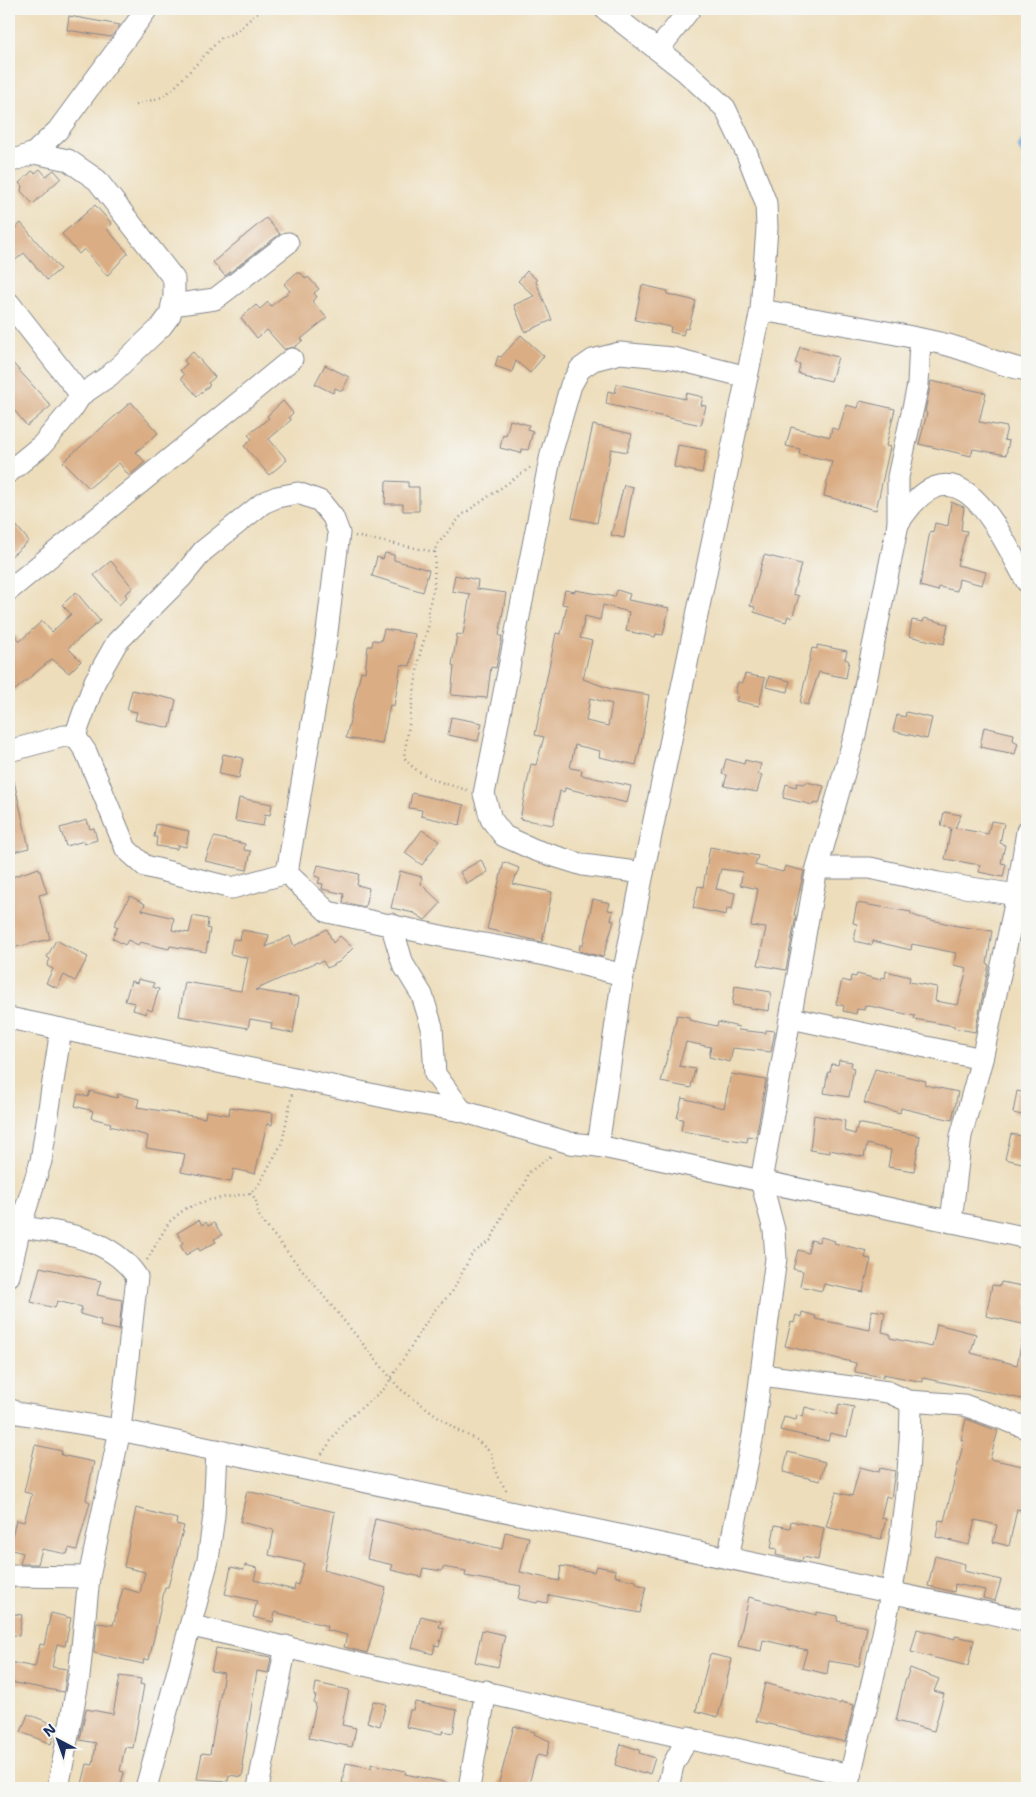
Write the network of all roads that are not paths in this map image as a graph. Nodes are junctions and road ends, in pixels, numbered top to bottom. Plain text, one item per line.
1 (147, 9) edge
2 (605, 9) edge
3 (690, 9) edge
4 (658, 50) junction
5 (34, 153) junction
6 (9, 162) edge
7 (288, 243) dead end
8 (9, 303) edge
9 (172, 305) junction
10 (761, 310) junction
11 (920, 338) junction
12 (292, 360) dead end
13 (1027, 370) edge
14 (747, 377) junction
15 (81, 395) junction
16 (9, 472) edge
17 (898, 524) junction
18 (1027, 582) edge
19 (9, 590) edge
20 (75, 736) junction
21 (9, 751) edge
22 (1027, 831) edge
23 (817, 868) junction
24 (287, 873) junction
25 (643, 873) junction
26 (1017, 896) junction
27 (391, 924) junction
28 (623, 975) junction
29 (9, 1018) edge
30 (791, 1018) junction
31 (61, 1029) junction
32 (982, 1059) junction
33 (462, 1111) junction
34 (598, 1146) junction
35 (761, 1181) junction
36 (951, 1222) junction
37 (20, 1228) junction
38 (1027, 1238) edge
39 (9, 1276) edge
40 (762, 1374) junction
41 (908, 1401) junction
42 (9, 1409) edge
43 (1027, 1428) edge
44 (120, 1430) junction
45 (217, 1450) junction
46 (728, 1558) junction
47 (9, 1576) edge
48 (89, 1577) junction
49 (892, 1592) junction
50 (1027, 1621) edge
51 (192, 1626) junction
52 (286, 1646) junction
53 (486, 1691) junction
54 (688, 1737) junction
55 (849, 1781) edge
56 (58, 1788) edge
57 (146, 1788) edge
58 (258, 1788) edge
59 (470, 1788) edge
60 (668, 1788) edge

1 - 5 street
2 - 4 street
3 - 4 street
4 - 10 street
5 - 6 street
5 - 9 street
7 - 9 street
8 - 15 street
9 - 15 street
10 - 11 street
10 - 14 street
11 - 13 street
11 - 17 street
12 - 19 street
14 - 25 street
14 - 25 street
15 - 16 street
17 - 18 street
17 - 23 street
20 - 21 street
20 - 24 street
20 - 24 street
22 - 26 street
23 - 26 street
23 - 30 street
24 - 27 street
25 - 28 street
26 - 32 street
27 - 28 street
27 - 33 street
28 - 34 street
29 - 31 street
30 - 32 street
30 - 35 street
31 - 33 street
31 - 37 street
32 - 36 street
33 - 34 street
34 - 35 street
35 - 36 street
35 - 40 street
36 - 38 street
37 - 39 street
37 - 44 street
40 - 41 street
40 - 46 street
41 - 43 street
41 - 49 street
42 - 44 street
44 - 45 street
44 - 48 street
45 - 46 street
45 - 51 street
46 - 49 street
47 - 48 street
48 - 56 street
49 - 50 street
49 - 55 street
51 - 52 street
51 - 57 street
52 - 53 street
52 - 58 street
53 - 54 street
53 - 59 street
54 - 55 street
54 - 60 street

